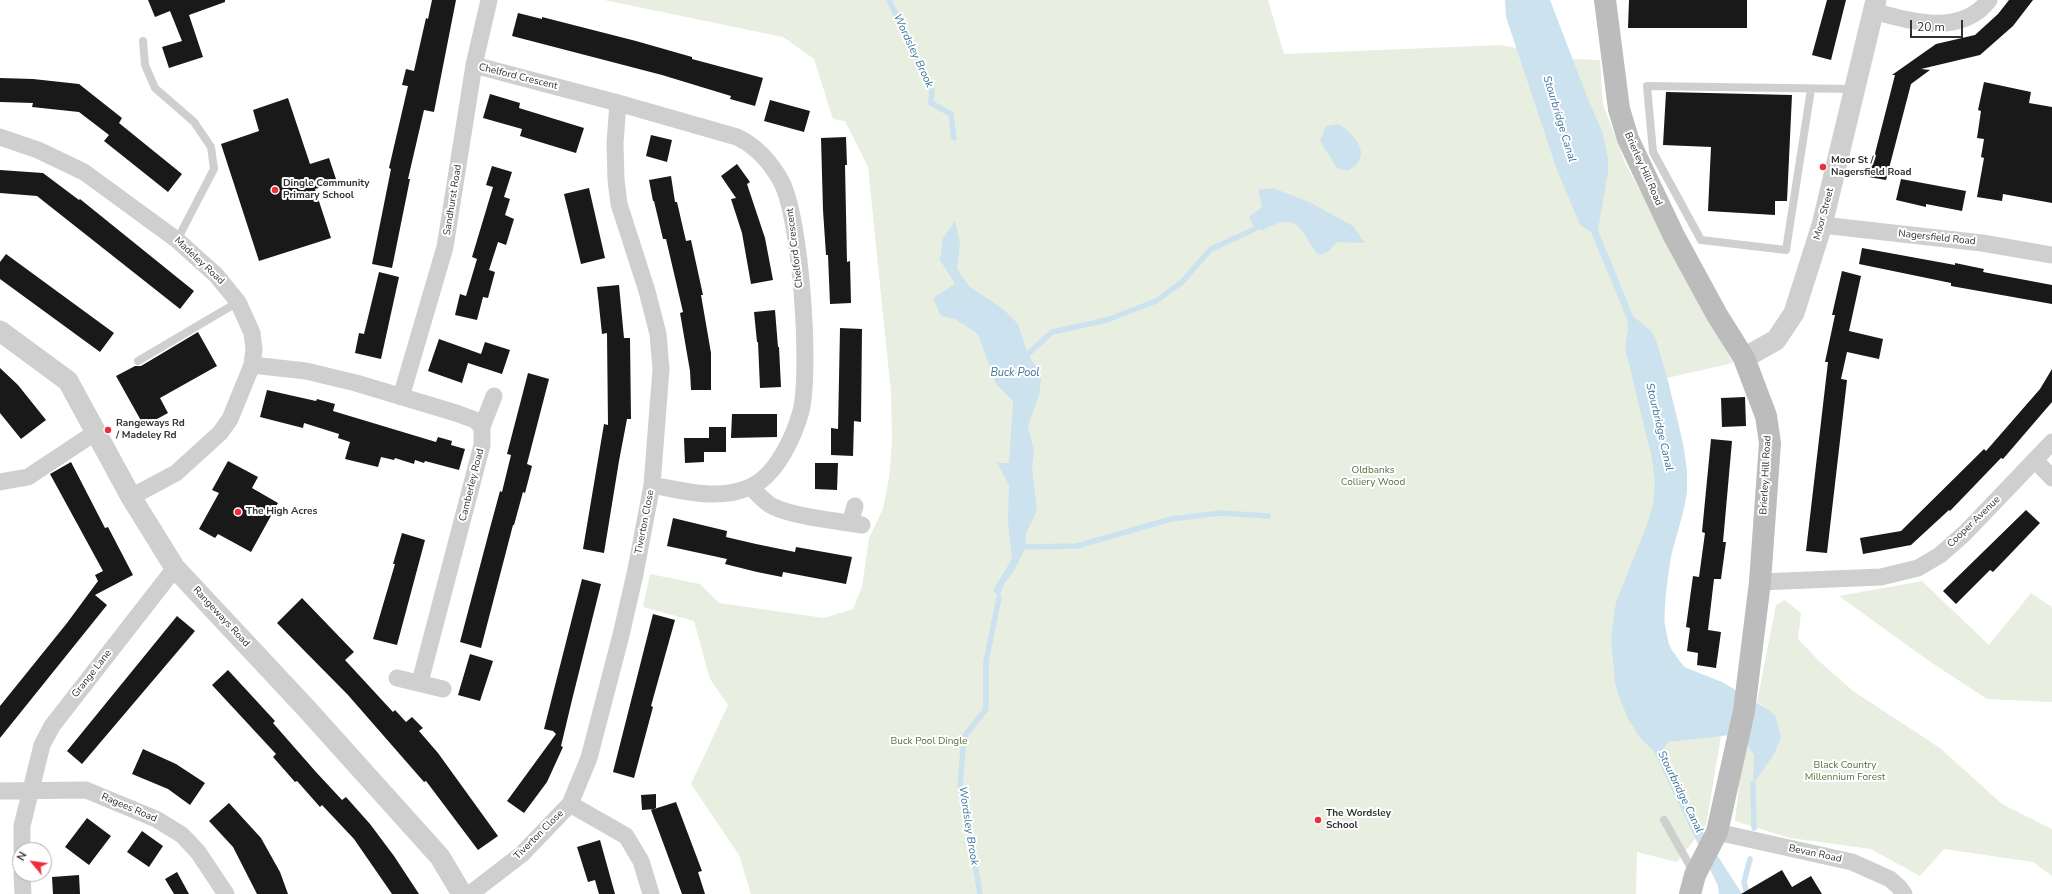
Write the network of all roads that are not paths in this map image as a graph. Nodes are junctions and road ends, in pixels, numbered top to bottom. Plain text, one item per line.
1 (488, 0) edge
2 (1605, 0) edge
3 (1989, 0) edge
4 (1875, 6) edge
5 (143, 41) dead end
6 (474, 65) junction
7 (1811, 89) junction
8 (1854, 89) junction
9 (618, 103) junction
10 (0, 137) edge
11 (1822, 225) junction
12 (176, 240) junction
13 (2052, 255) edge
14 (238, 302) junction
15 (0, 332) edge
16 (1744, 358) junction
17 (138, 361) dead end
18 (252, 365) junction
19 (494, 396) dead end
20 (401, 397) junction
21 (482, 427) junction
22 (96, 432) junction
23 (2052, 442) edge
24 (2035, 460) junction
25 (2052, 478) edge
26 (0, 482) edge
27 (652, 485) junction
28 (751, 487) junction
29 (131, 497) junction
30 (855, 506) dead end
31 (175, 568) junction
32 (1760, 582) junction
33 (397, 678) dead end
34 (420, 682) junction
35 (443, 688) dead end
36 (0, 791) edge
37 (30, 791) junction
38 (570, 804) junction
39 (1664, 820) dead end
40 (1716, 835) junction
41 (22, 842) edge
42 (22, 882) edge
43 (1693, 885) edge
44 (23, 894) edge
45 (226, 894) edge
46 (462, 894) edge
47 (470, 894) edge
48 (651, 894) edge
49 (1904, 894) edge

1 - 6 street, Sandhurst Road
2 - 16 main road, Brierley Hill Road
3 - 4 street
4 - 8 street, Moor Street
5 - 12 lane
6 - 9 street, Chelford Crescent
6 - 20 street, Sandhurst Road
7 - 7 lane
7 - 8 lane
8 - 11 street, Moor Street
9 - 27 street, Tiverton Close
9 - 28 street, Chelford Crescent
10 - 12 street, Madeley Road
11 - 13 street, Nagersfield Road
11 - 16 street, Moor Street
12 - 14 street, Madeley Road
14 - 17 lane
14 - 18 street, Madeley Road
15 - 22 street, Rangeways Road
16 - 32 main road, Brierley Hill Road
18 - 20 street
18 - 29 street, Madeley Road
19 - 21 street, Camberley Road
20 - 21 street
21 - 34 street, Camberley Road
22 - 26 street
22 - 29 street, Rangeways Road
23 - 24 street, Cooper Avenue
24 - 25 street
24 - 32 street, Cooper Avenue
27 - 28 street, Chelford Crescent
27 - 38 street, Tiverton Close
28 - 30 street
29 - 31 street, Rangeways Road
31 - 37 street, Grange Lane
31 - 46 street, Rangeways Road
32 - 40 main road, Brierley Hill Road
33 - 34 street
34 - 35 street
36 - 37 street, Ragees Road
37 - 41 street, Grange Lane
37 - 45 street, Ragees Road
38 - 47 street, Tiverton Close
38 - 48 street
39 - 43 lane
40 - 43 main road, Brierley Hill Road
40 - 49 street, Bevan Road
42 - 44 street

